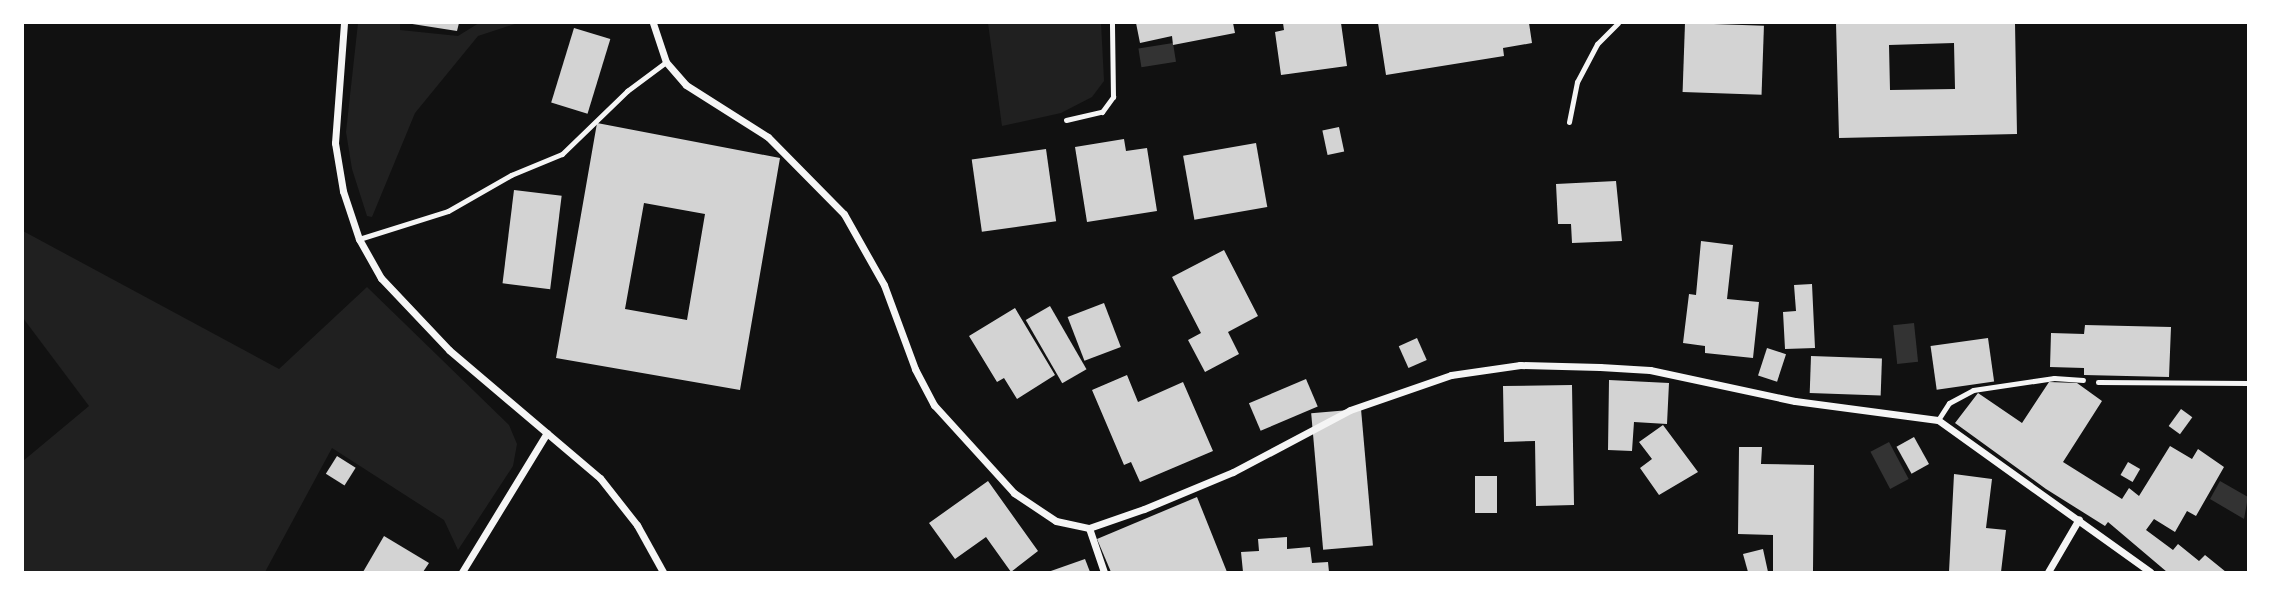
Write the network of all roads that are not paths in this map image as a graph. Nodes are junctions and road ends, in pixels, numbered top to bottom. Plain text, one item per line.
1 (344, 23) edge
2 (653, 23) edge
3 (1112, 23) edge
4 (1618, 23) edge
5 (666, 62) junction
6 (1066, 120) dead end
7 (1570, 122) dead end
8 (359, 239) junction
9 (2083, 380) road end
10 (1938, 421) junction
11 (547, 433) junction
12 (2079, 519) junction
13 (1089, 528) junction
14 (462, 572) edge
15 (663, 572) edge
16 (1104, 572) edge
17 (2048, 572) edge
18 (2150, 572) edge

1 - 8 street
2 - 5 street
3 - 6 lane
4 - 7 lane
5 - 8 lane
5 - 13 street
8 - 11 street
9 - 10 lane
10 - 12 street
10 - 13 street
11 - 14 street
11 - 15 street
12 - 17 street
12 - 18 street
13 - 16 street

